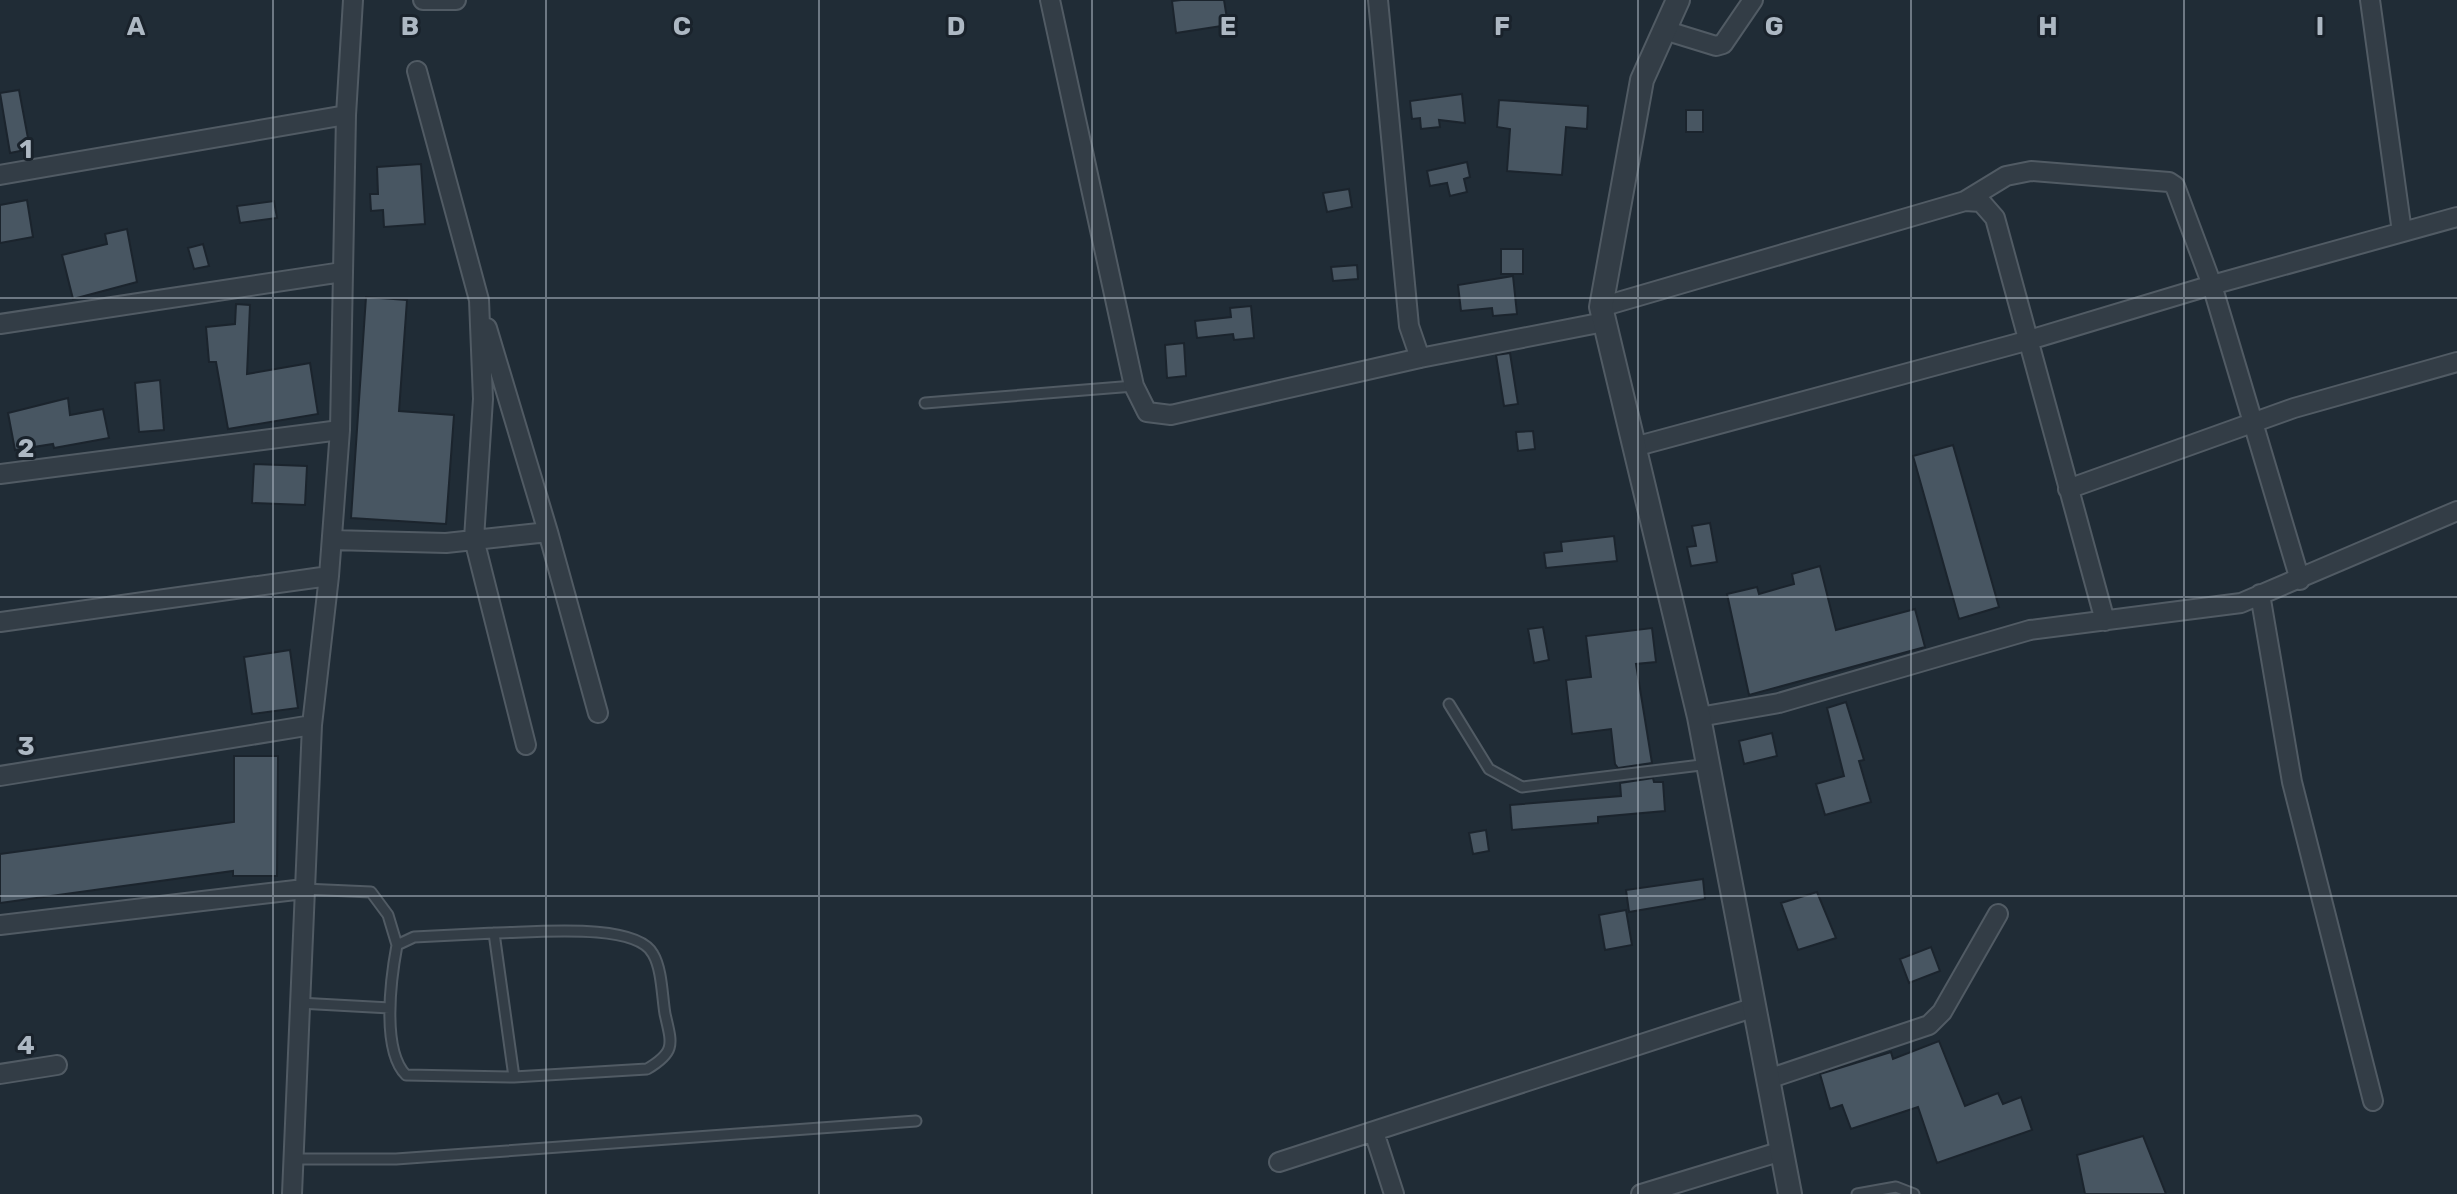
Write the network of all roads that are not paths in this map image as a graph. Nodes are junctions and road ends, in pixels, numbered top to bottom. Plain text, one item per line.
1 (353, 0) edge
2 (423, 0) edge
3 (456, 0) edge
4 (1050, 0) edge
5 (1378, 0) edge
6 (1678, 0) edge
7 (1753, 0) edge
8 (2370, 0) edge
9 (1664, 30) junction
10 (417, 71) dead end
11 (346, 115) junction
12 (0, 175) edge
13 (1965, 201) junction
14 (2457, 217) edge
15 (2402, 232) junction
16 (342, 272) junction
17 (2212, 285) junction
18 (479, 300) junction
19 (1602, 314) junction
20 (0, 324) edge
21 (2026, 341) junction
22 (1420, 358) junction
23 (2457, 362) edge
24 (1134, 386) junction
25 (925, 403) dead end
26 (2254, 423) junction
27 (340, 430) junction
28 (1634, 447) junction
29 (0, 474) edge
30 (2068, 489) junction
31 (2457, 511) edge
32 (548, 532) junction
33 (474, 539) junction
34 (332, 540) junction
35 (329, 576) junction
36 (2300, 580) junction
37 (2260, 594) junction
38 (2105, 621) junction
39 (0, 622) edge
40 (1449, 704) dead end
41 (598, 713) dead end
42 (1699, 717) junction
43 (312, 725) junction
44 (526, 745) dead end
45 (1709, 764) junction
46 (0, 776) edge
47 (304, 889) junction
48 (1998, 914) dead end
49 (0, 925) edge
50 (494, 933) junction
51 (397, 945) junction
52 (299, 1003) junction
53 (1755, 1007) junction
54 (390, 1008) junction
55 (57, 1065) dead end
56 (0, 1074) edge
57 (514, 1077) junction
58 (1768, 1079) junction
59 (2373, 1101) dead end
60 (916, 1121) dead end
61 (1374, 1132) junction
62 (1782, 1151) junction
63 (294, 1159) junction
64 (1279, 1162) dead end
65 (292, 1194) edge
66 (1394, 1194) edge
67 (1641, 1194) edge
68 (1790, 1194) edge
69 (1857, 1194) edge
70 (1914, 1194) edge

1 - 11 street
2 - 3 street
4 - 24 street
5 - 22 street
6 - 9 street
7 - 9 street
8 - 15 street
9 - 19 street
10 - 18 street
11 - 12 street
11 - 16 street
13 - 17 street
13 - 19 street
13 - 21 street
14 - 15 street
15 - 17 street
16 - 20 street
16 - 27 street
17 - 21 street
17 - 26 street
18 - 32 street
18 - 33 street
19 - 22 street
19 - 28 street
21 - 28 street
21 - 30 street
22 - 24 street
23 - 26 street
24 - 25 lane
26 - 30 street
26 - 36 street
27 - 29 street
27 - 34 street
28 - 42 street
30 - 38 street
31 - 36 street
32 - 33 street
32 - 41 street
33 - 34 street
33 - 44 street
34 - 35 street
35 - 39 street
35 - 43 street
36 - 37 street
37 - 38 street
37 - 59 street
38 - 42 street
40 - 45 lane
42 - 45 street
43 - 46 street
43 - 47 street
45 - 53 street
47 - 49 street
47 - 51 lane
47 - 52 street
48 - 58 street
50 - 51 lane
50 - 57 lane
50 - 57 lane
51 - 54 lane
52 - 54 lane
52 - 63 street
53 - 58 street
53 - 61 street
54 - 57 lane
55 - 56 street
58 - 62 street
60 - 63 lane
61 - 64 street
61 - 66 street
62 - 67 street
62 - 68 street
63 - 65 street
69 - 70 lane

